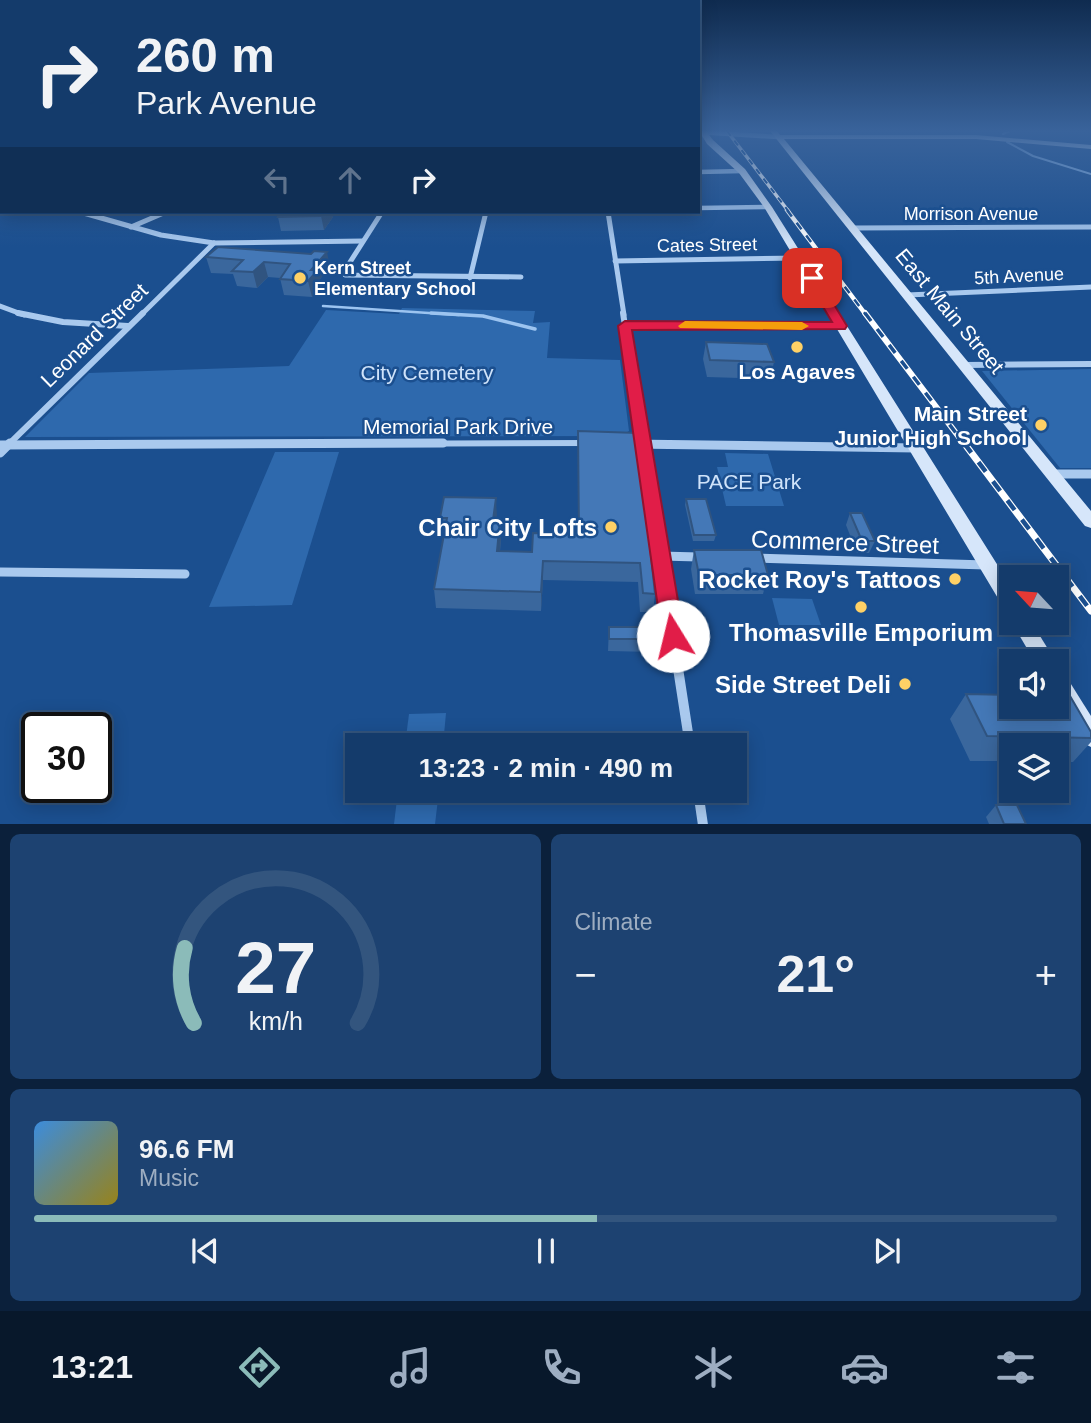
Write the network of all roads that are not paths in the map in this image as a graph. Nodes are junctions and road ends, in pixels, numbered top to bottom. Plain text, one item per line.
1 (804, 169) edge
2 (741, 171) joint
3 (700, 172) edge
4 (768, 207) junction
5 (700, 208) edge
6 (87, 214) edge
7 (161, 214) edge
8 (381, 214) edge
9 (486, 214) edge
10 (608, 214) edge
11 (131, 227) junction
12 (1091, 227) edge
13 (850, 228) junction
14 (363, 242) junction
15 (214, 243) junction
16 (800, 258) junction
17 (615, 261) junction
18 (521, 277) dead end
19 (470, 278) junction
20 (1091, 287) edge
21 (907, 295) junction
22 (0, 306) edge
23 (128, 326) junction
24 (625, 326) junction
25 (841, 326) junction
26 (1091, 364) edge
27 (964, 365) junction
28 (594, 444) edge
29 (619, 444) edge
30 (644, 444) junction
31 (4, 445) edge
32 (916, 448) junction
33 (0, 453) edge
34 (1051, 474) junction
35 (1091, 474) edge
36 (1091, 522) edge
37 (660, 556) junction
38 (715, 557) edge
39 (743, 558) edge
40 (987, 565) junction
41 (0, 572) edge
42 (185, 574) dead end
43 (999, 584) edge
44 (1069, 700) edge
45 (688, 733) edge
46 (1091, 736) edge
47 (700, 803) edge
48 (703, 824) edge

1 - 13 street, East Main Street
2 - 3 street
2 - 4 street
4 - 5 street
4 - 16 street
6 - 11 street
7 - 11 street
8 - 14 street
9 - 19 street
10 - 17 street
11 - 15 street
12 - 13 street, Morrison Avenue
13 - 21 street, East Main Street
14 - 15 street
14 - 19 street
15 - 23 street, Leonard Street
16 - 17 street, Cates Street
16 - 25 street
17 - 24 street
18 - 19 street
20 - 21 street, 5th Avenue
21 - 27 street, East Main Street
22 - 23 street
23 - 31 street, Leonard Street
24 - 25 street
24 - 30 street
25 - 32 street
26 - 27 street
27 - 34 street, East Main Street
28 - 31 street, Memorial Park Drive
29 - 30 street
30 - 32 street
30 - 37 street
31 - 33 street, Leonard Street
32 - 40 street
34 - 35 street
34 - 36 street, East Main Street
37 - 38 street
37 - 45 street
39 - 40 street, Commerce Street
40 - 43 street
41 - 42 street
44 - 46 street
47 - 48 street

